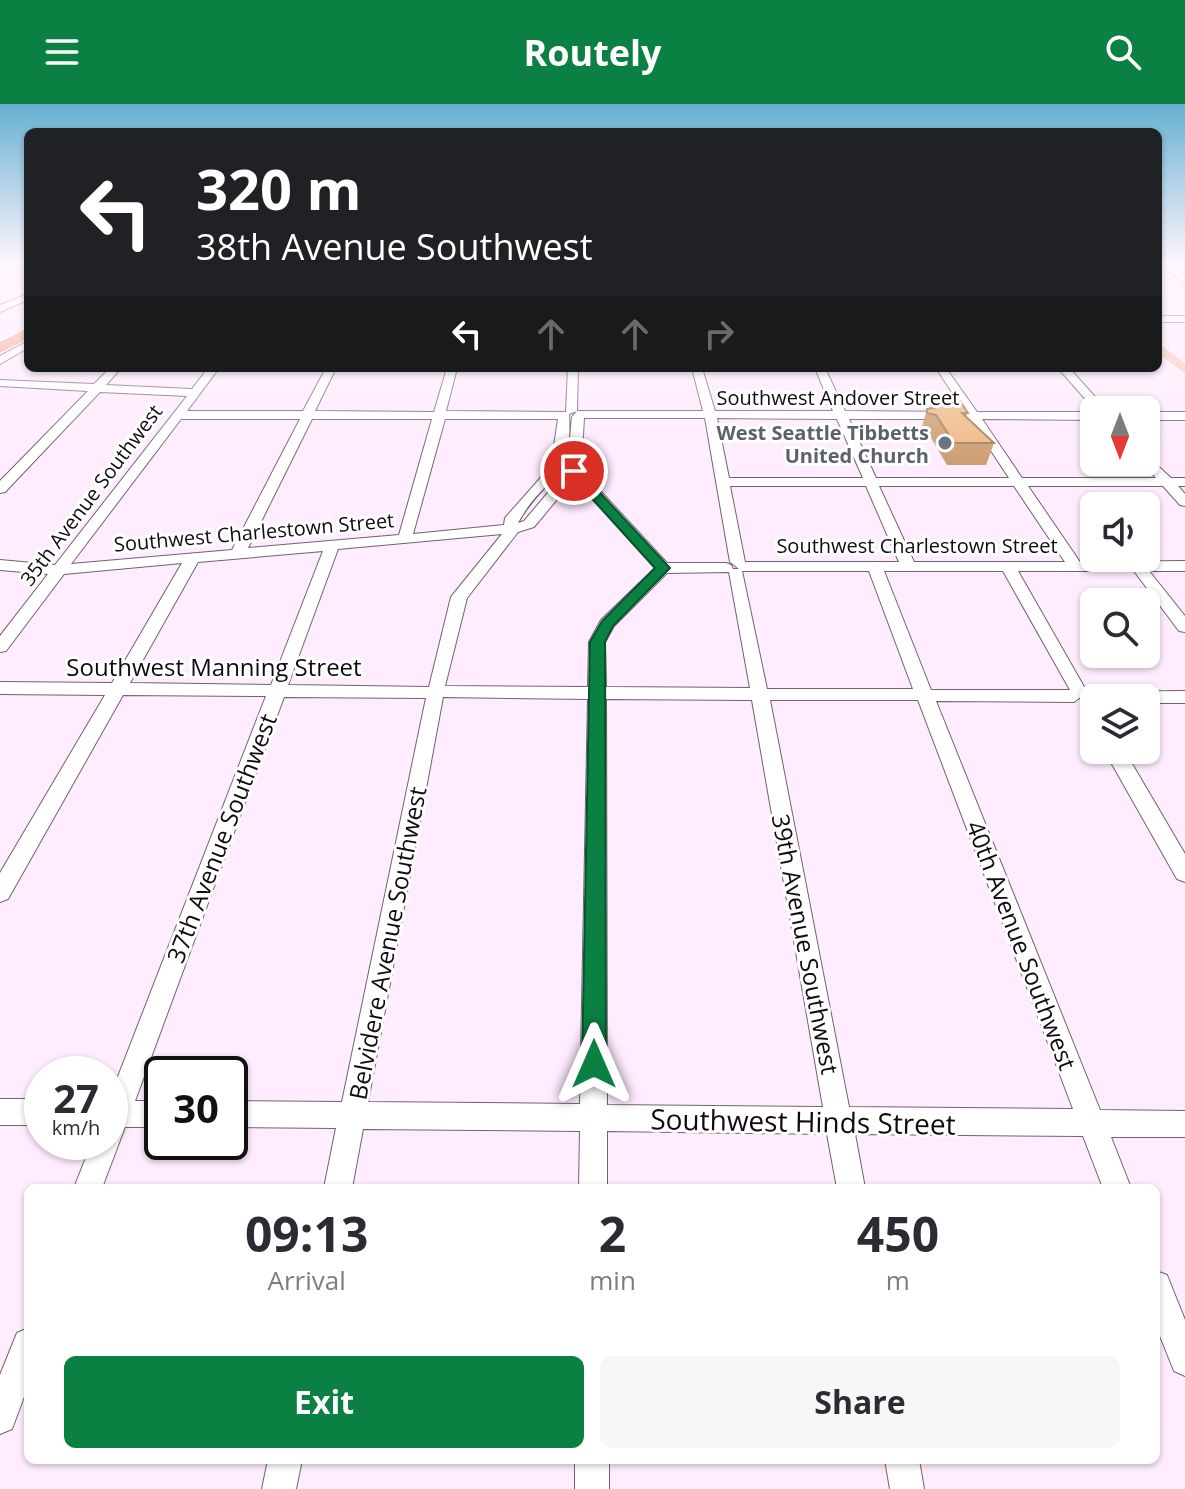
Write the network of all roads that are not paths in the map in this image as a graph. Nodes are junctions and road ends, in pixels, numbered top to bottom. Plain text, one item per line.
1 (24, 333) edge
2 (0, 345) edge
3 (24, 346) edge
4 (1162, 350) edge
5 (0, 361) edge
6 (1185, 370) edge
7 (112, 372) edge
8 (211, 372) edge
9 (329, 372) edge
10 (451, 372) edge
11 (573, 372) edge
12 (698, 372) edge
13 (822, 372) edge
14 (944, 372) edge
15 (1067, 372) edge
16 (1, 384) edge
17 (98, 387) junction
18 (195, 393) junction
19 (1088, 396) edge
20 (708, 414) junction
21 (178, 415) junction
22 (307, 415) junction
23 (439, 415) junction
24 (572, 415) junction
25 (841, 416) junction
26 (974, 416) junction
27 (1080, 416) edge
28 (1160, 416) edge
29 (1185, 416) edge
30 (574, 471) junction
31 (1160, 474) edge
32 (723, 482) junction
33 (870, 482) junction
34 (1019, 482) junction
35 (1167, 482) junction
36 (1185, 482) edge
37 (0, 489) edge
38 (1185, 502) edge
39 (512, 529) junction
40 (405, 538) junction
41 (333, 544) junction
42 (238, 553) junction
43 (193, 558) junction
44 (0, 565) edge
45 (874, 565) junction
46 (908, 565) junction
47 (1007, 565) junction
48 (1075, 566) junction
49 (1080, 566) edge
50 (1160, 566) edge
51 (1185, 566) edge
52 (736, 567) junction
53 (663, 568) junction
54 (59, 570) junction
55 (1143, 572) edge
56 (1185, 627) edge
57 (0, 647) edge
58 (0, 688) edge
59 (118, 688) junction
60 (277, 690) junction
61 (1080, 691) edge
62 (436, 692) junction
63 (597, 693) junction
64 (760, 694) junction
65 (925, 695) junction
66 (1185, 697) edge
67 (1160, 698) edge
68 (1080, 700) edge
69 (1122, 764) edge
70 (1185, 873) edge
71 (0, 893) edge
72 (128, 1078) edge
73 (0, 1112) edge
74 (24, 1112) edge
75 (248, 1114) edge
76 (353, 1114) junction
77 (594, 1119) junction
78 (839, 1122) junction
79 (1092, 1124) junction
80 (1185, 1124) edge
81 (99, 1160) edge
82 (90, 1184) edge
83 (339, 1184) edge
84 (593, 1184) edge
85 (850, 1184) edge
86 (1115, 1184) edge
87 (1160, 1296) edge
88 (24, 1354) edge
89 (1185, 1360) edge
90 (0, 1417) edge
91 (284, 1464) edge
92 (592, 1464) edge
93 (903, 1464) edge
94 (279, 1489) edge
95 (592, 1489) edge
96 (907, 1489) edge

1 - 2 highway
3 - 5 street
4 - 6 main road
7 - 17 street
8 - 18 street, 35th Avenue Southwest
9 - 22 street
10 - 23 street
11 - 24 street
12 - 20 street, 39th Avenue Southwest
13 - 25 street
14 - 26 street
15 - 19 street
16 - 17 street
17 - 18 street
17 - 37 street
18 - 21 street, 35th Avenue Southwest
20 - 24 street, Southwest Andover Street
20 - 25 street, Southwest Andover Street
20 - 32 street, 39th Avenue Southwest
21 - 22 street, Southwest Andover Street
21 - 54 street, 35th Avenue Southwest
22 - 23 street, Southwest Andover Street
22 - 42 street
23 - 24 street, Southwest Andover Street
23 - 40 street
24 - 30 street
24 - 39 street, Belvidere Avenue Southwest
25 - 26 street, Southwest Andover Street
25 - 33 street
26 - 27 street, Southwest Andover Street
26 - 34 street
28 - 29 street
30 - 39 street, Belvidere Avenue Southwest
30 - 53 street
31 - 35 street
32 - 33 street
32 - 52 street, 39th Avenue Southwest
33 - 34 street
33 - 46 street
34 - 35 street
34 - 48 street
35 - 36 street
35 - 38 street
39 - 40 street, Southwest Charlestown Street
39 - 62 street, Belvidere Avenue Southwest
40 - 41 street, Southwest Charlestown Street
41 - 42 street, Southwest Charlestown Street
41 - 60 street, 37th Avenue Southwest
42 - 43 street, Southwest Charlestown Street
43 - 54 street, Southwest Charlestown Street
43 - 59 street
44 - 54 street, Southwest Charlestown Street
45 - 46 street, Southwest Charlestown Street
45 - 52 street, Southwest Charlestown Street
45 - 65 street, 40th Avenue Southwest
46 - 47 street, Southwest Charlestown Street
47 - 48 street, Southwest Charlestown Street
47 - 61 street
48 - 49 street, Southwest Charlestown Street
50 - 51 street, Southwest Charlestown Street
52 - 53 street, Southwest Charlestown Street
52 - 64 street, 39th Avenue Southwest
53 - 63 street
54 - 57 street, 35th Avenue Southwest
55 - 56 street
58 - 59 street, Southwest Manning Street
59 - 60 street, Southwest Manning Street
59 - 71 street
60 - 62 street, Southwest Manning Street
60 - 72 street, 37th Avenue Southwest
62 - 63 street, Southwest Manning Street
62 - 76 street, Belvidere Avenue Southwest
63 - 64 street, Southwest Manning Street
63 - 77 street
64 - 65 street, Southwest Manning Street
64 - 78 street, 39th Avenue Southwest
65 - 68 street, Southwest Manning Street
65 - 79 street, 40th Avenue Southwest
66 - 67 street, Southwest Manning Street
69 - 70 street
73 - 74 street
75 - 76 street, Southwest Hinds Street
76 - 77 street, Southwest Hinds Street
76 - 83 street, Belvidere Avenue Southwest
77 - 78 street, Southwest Hinds Street
77 - 84 street
78 - 79 street, Southwest Hinds Street
78 - 85 street, 39th Avenue Southwest
79 - 80 street, Southwest Hinds Street
79 - 86 street, 40th Avenue Southwest
81 - 82 street
87 - 89 street
88 - 90 street
91 - 94 street
92 - 95 street
93 - 96 street

